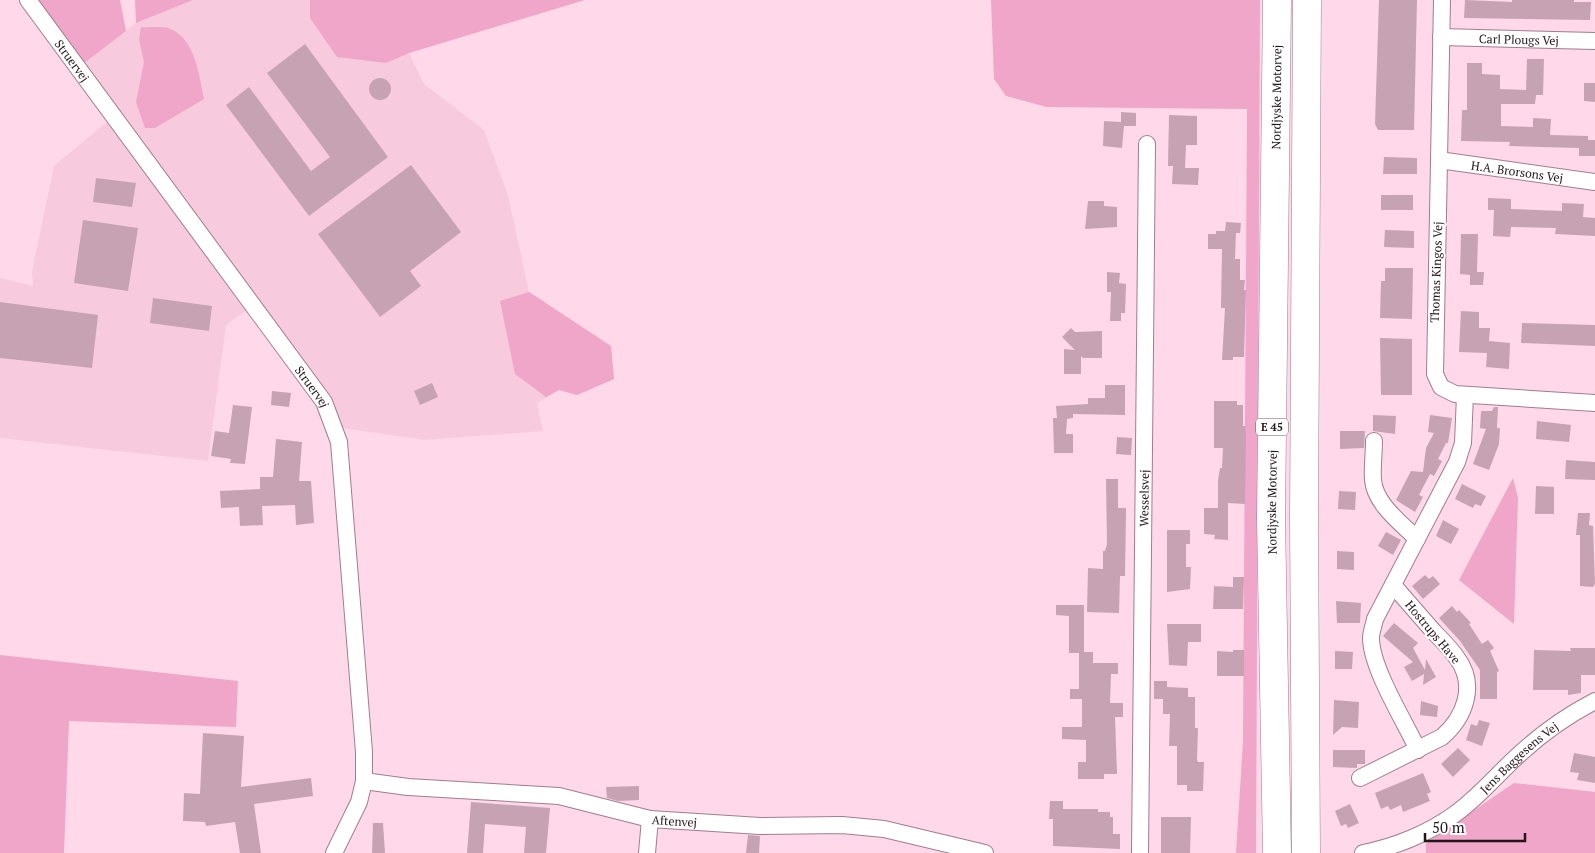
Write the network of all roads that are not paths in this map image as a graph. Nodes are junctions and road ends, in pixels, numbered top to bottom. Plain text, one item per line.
1 (28, 0) edge
2 (1277, 0) edge
3 (1307, 0) edge
4 (1442, 0) edge
5 (1441, 37) junction
6 (1595, 41) edge
7 (1147, 144) dead end
8 (1439, 160) junction
9 (1595, 182) edge
10 (1465, 394) junction
11 (1595, 403) edge
12 (1374, 441) dead end
13 (1417, 539) junction
14 (1393, 585) junction
15 (1595, 701) edge
16 (1418, 750) junction
17 (1360, 778) dead end
18 (364, 781) junction
19 (650, 819) junction
20 (334, 853) edge
21 (647, 853) edge
22 (985, 853) edge
23 (1140, 853) edge
24 (1276, 853) edge
25 (1306, 853) edge
26 (1363, 853) edge

1 - 18 street, Struervej
2 - 24 highway, Nordjyske Motorvej / E 45
3 - 25 highway, E 45
4 - 5 street, Thomas Kingos Vej
5 - 6 street, Carl Plougs Vej
5 - 8 street, Thomas Kingos Vej
7 - 23 street, Wesselsvej
8 - 9 street, H.A. Brorsons Vej
8 - 10 street, Thomas Kingos Vej
10 - 11 street, Thomas Kingos Vej
10 - 13 street, Hostrups Have
12 - 13 street
13 - 14 street, Hostrups Have
14 - 16 street, Hostrups Have
14 - 16 street, Hostrups Have
15 - 26 street, Jens Baggesens Vej
16 - 17 street, Hostrups Have
18 - 19 street, Aftenvej
18 - 20 street, Struervej
19 - 21 street
19 - 22 street, Aftenvej

